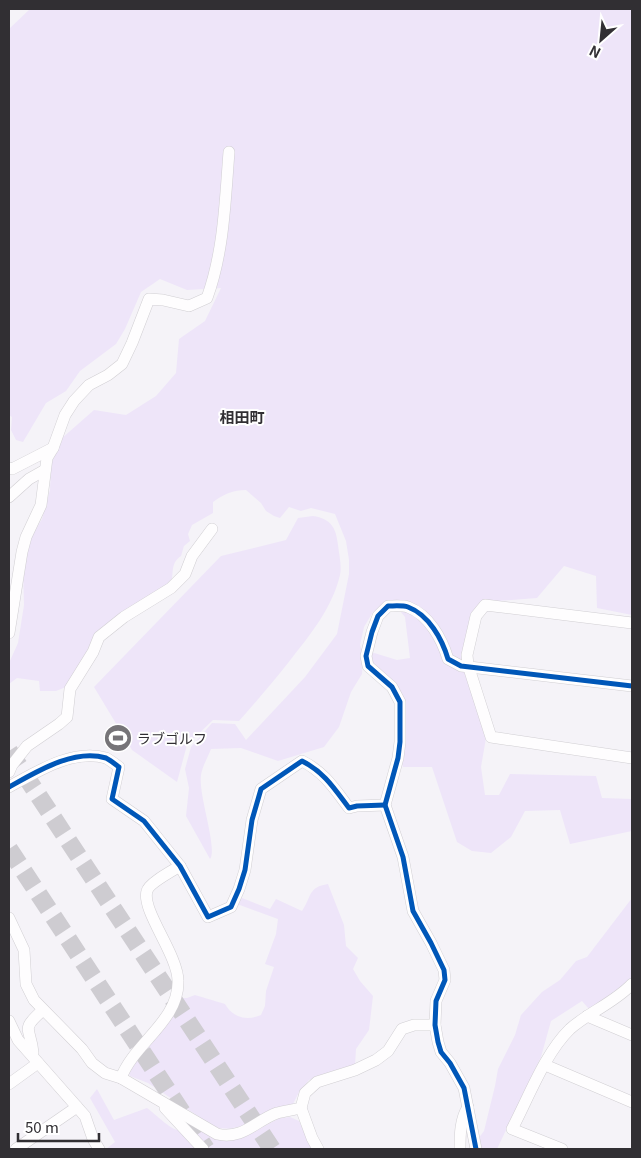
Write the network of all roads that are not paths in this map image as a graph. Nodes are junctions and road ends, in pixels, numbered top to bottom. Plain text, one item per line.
1 (229, 152) dead end
2 (53, 448) junction
3 (9, 468) edge
4 (45, 470) junction
5 (9, 497) edge
6 (212, 529) dead end
7 (632, 623) edge
8 (9, 633) edge
9 (468, 666) junction
10 (632, 686) edge
11 (632, 758) edge
12 (9, 772) edge
13 (9, 786) edge
14 (386, 805) junction
15 (180, 866) junction
16 (9, 918) edge
17 (632, 984) edge
18 (43, 1010) junction
19 (587, 1016) junction
20 (9, 1021) edge
21 (435, 1025) junction
22 (632, 1035) edge
23 (35, 1058) junction
24 (545, 1065) junction
25 (121, 1078) junction
26 (9, 1084) edge
27 (156, 1098) junction
28 (632, 1102) edge
29 (469, 1106) junction
30 (77, 1107) junction
31 (301, 1108) junction
32 (555, 1148) edge
33 (16, 1149) edge
34 (100, 1149) edge
35 (203, 1149) edge
36 (318, 1149) edge
37 (460, 1149) edge
38 (476, 1149) edge

1 - 2 street
2 - 3 street
2 - 4 street
4 - 5 street
4 - 8 street
6 - 12 street
7 - 9 street
9 - 10 street
9 - 11 street
9 - 14 street
13 - 15 street
14 - 15 street
14 - 21 street
15 - 25 street
16 - 18 street
17 - 19 street
18 - 23 street
18 - 25 street
19 - 22 street
19 - 24 street
20 - 23 street
21 - 29 street
21 - 31 street
23 - 26 street
23 - 30 street
24 - 28 street
24 - 32 street
25 - 27 street
27 - 31 street
27 - 35 street
29 - 37 street
29 - 38 street
30 - 33 street
30 - 34 street
31 - 36 street

